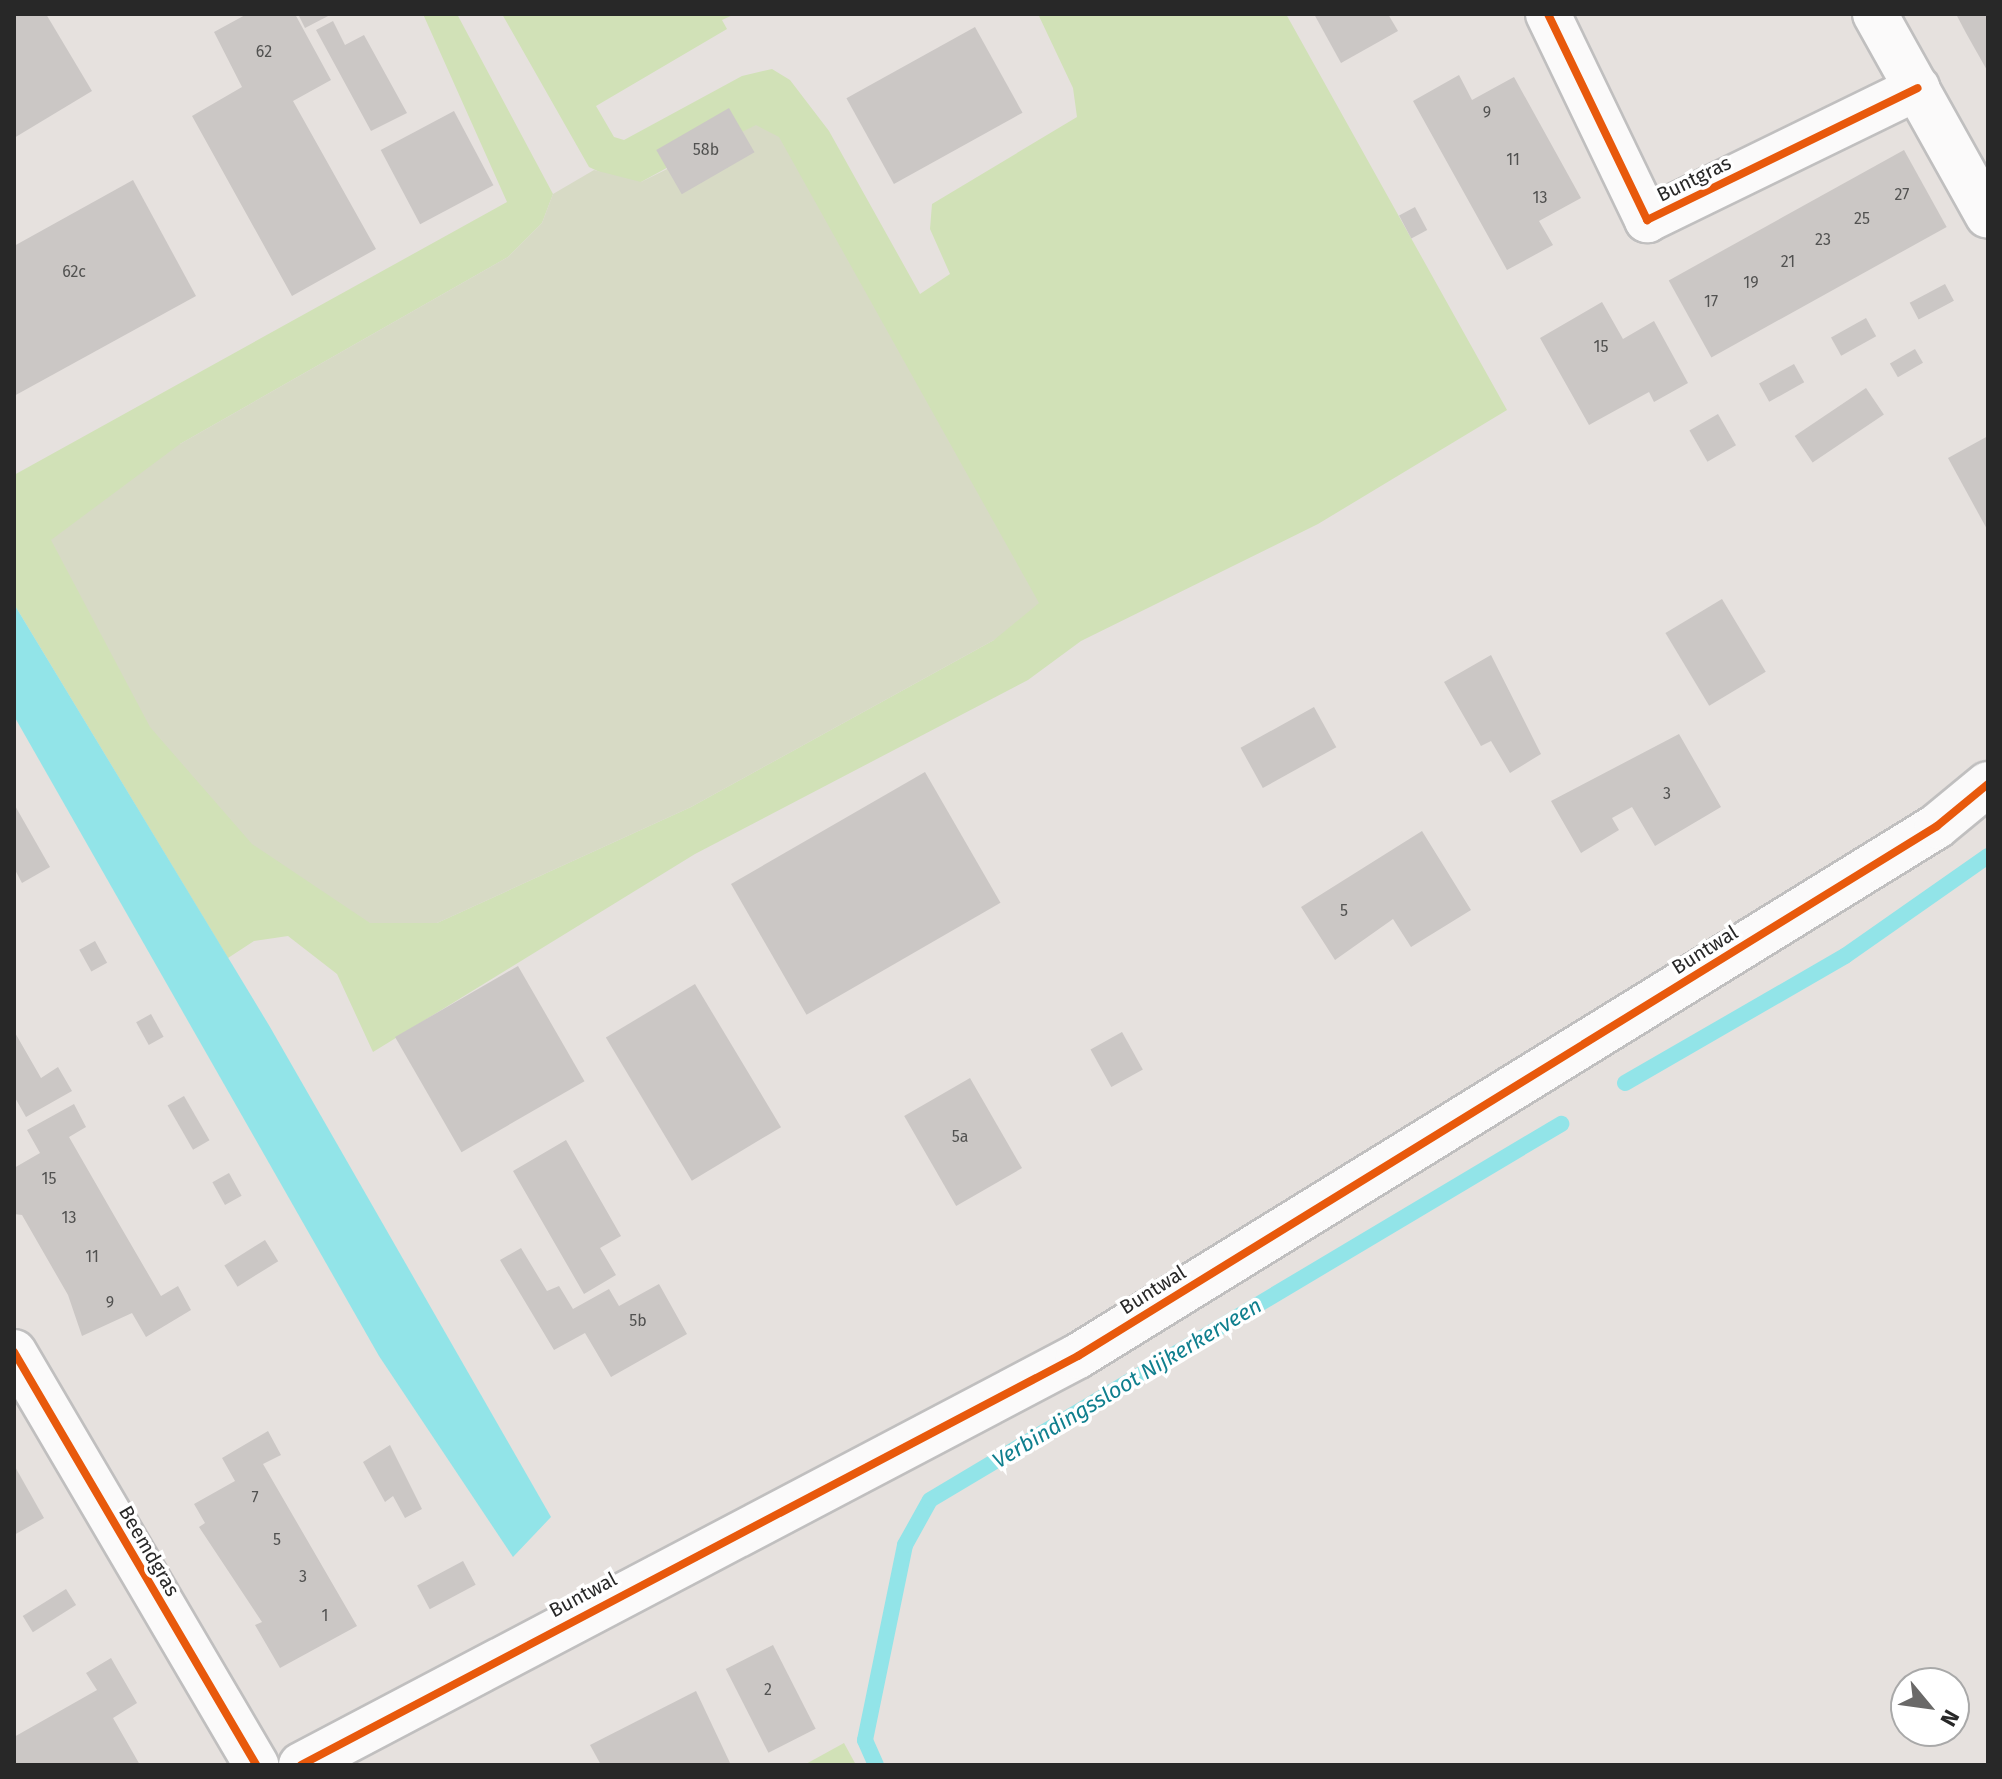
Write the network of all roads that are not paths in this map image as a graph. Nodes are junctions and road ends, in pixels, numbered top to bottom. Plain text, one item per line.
1 (1548, 14) edge
2 (1875, 14) edge
3 (1918, 88) junction
4 (1988, 216) edge
5 (1988, 784) edge
6 (18, 1367) edge
7 (256, 1765) edge
8 (301, 1765) edge

1 - 3 street, Buntgras
2 - 3 street
3 - 4 street
5 - 8 street, Buntwal
6 - 7 street, Beemdgras

